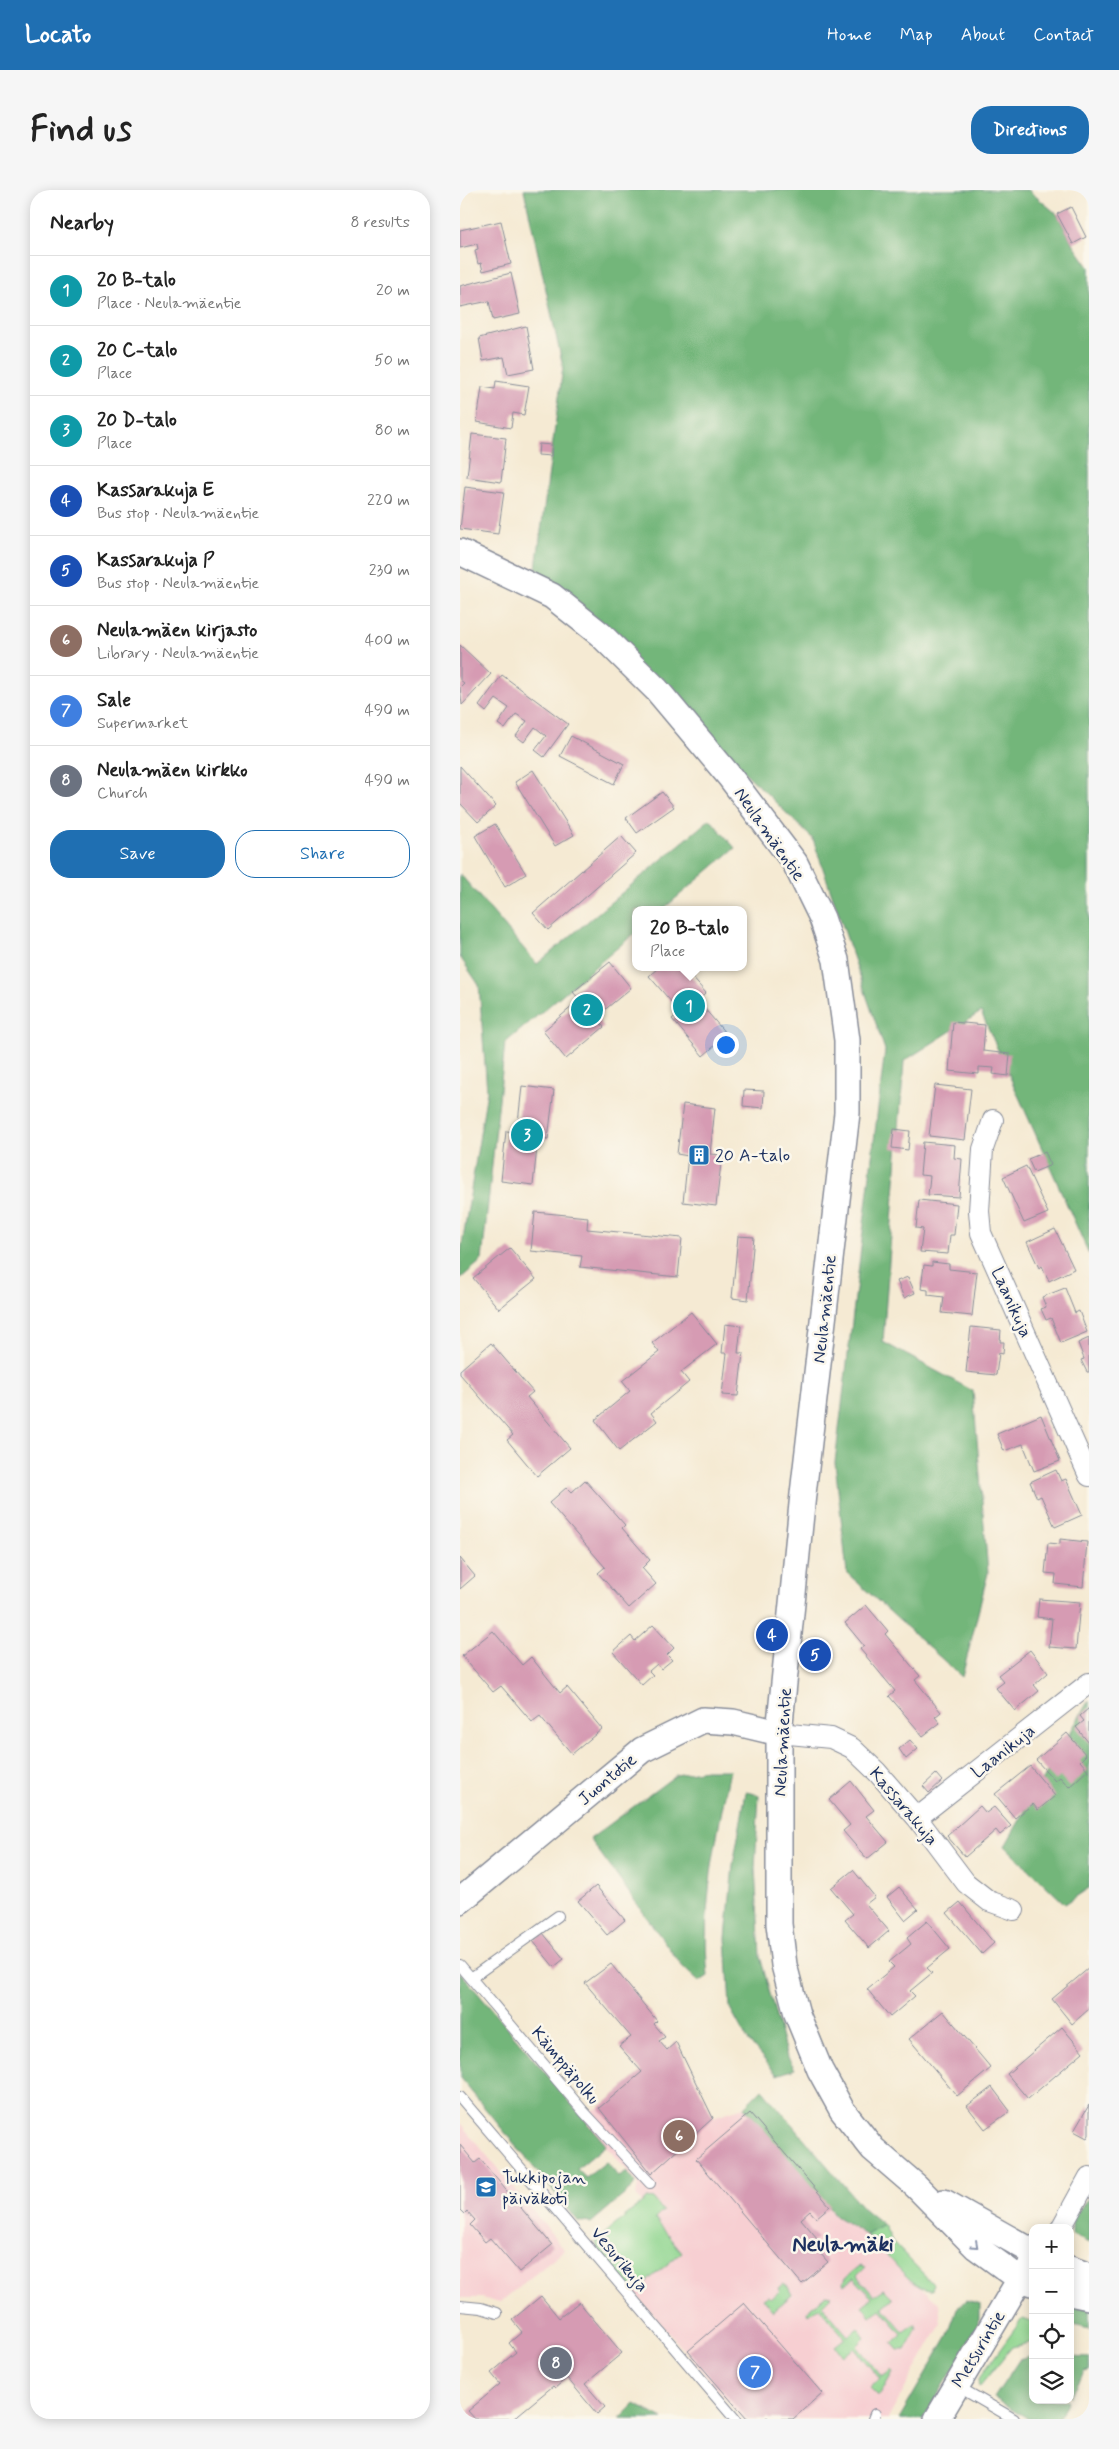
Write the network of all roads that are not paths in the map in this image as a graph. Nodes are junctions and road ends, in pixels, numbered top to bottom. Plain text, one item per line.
1 (460, 552) edge
2 (993, 1120) dead end
3 (1089, 1476) edge
4 (1089, 1683) edge
5 (779, 1733) junction
6 (917, 1818) junction
7 (460, 1901) edge
8 (1014, 1910) dead end
9 (558, 1916) dead end
10 (460, 1965) edge
11 (471, 1978) junction
12 (460, 2097) edge
13 (1089, 2176) edge
14 (650, 2183) dead end
15 (916, 2186) junction
16 (1063, 2224) edge
17 (1029, 2250) edge
18 (1074, 2271) edge
19 (1028, 2276) edge
20 (1089, 2276) edge
21 (1074, 2294) edge
22 (1089, 2297) edge
23 (460, 2306) edge
24 (497, 2313) dead end
25 (957, 2386) junction
26 (735, 2419) edge
27 (937, 2419) edge
28 (1014, 2419) edge

1 - 5 street, Neulamäentie
2 - 3 street, Laanikuja
4 - 6 street, Laanikuja
5 - 6 street, Kassarakuja
5 - 7 street, Juontotie
5 - 15 street, Neulamäentie
6 - 8 street, Kassarakuja
9 - 11 lane
10 - 11 lane, Kämppäpolku
11 - 14 lane, Kämppäpolku
12 - 26 lane, Vesurikuja
13 - 16 street
15 - 17 street, Neulamäentie
15 -> 19 street, Neulamäentie
18 - 20 street
19 - 25 street, Metsurintie
21 - 22 street
23 - 24 lane
25 - 27 street, Metsurintie
25 - 28 lane

